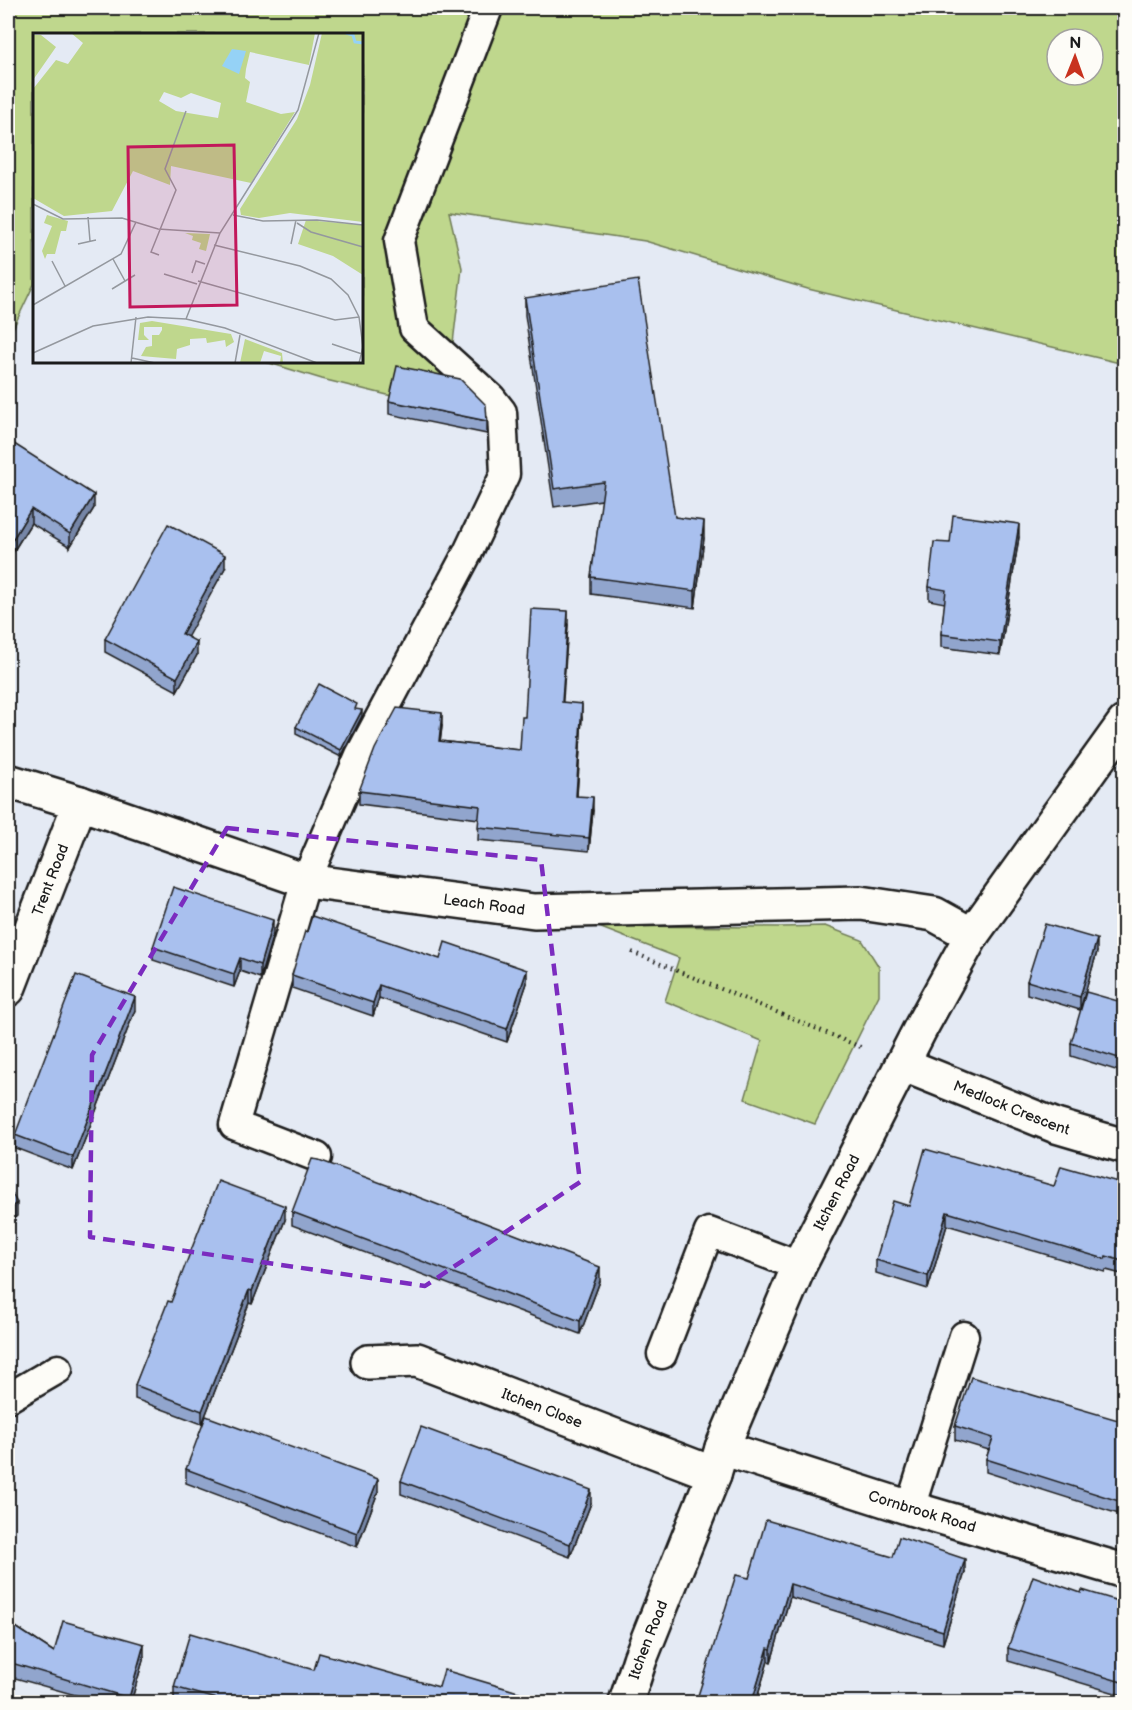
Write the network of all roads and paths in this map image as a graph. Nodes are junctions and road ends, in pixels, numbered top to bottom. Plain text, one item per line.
1 (488, 8) edge
2 (1125, 723) edge
3 (1115, 754) edge
4 (8, 781) edge
5 (80, 803) junction
6 (306, 881) junction
7 (972, 934) junction
8 (632, 952) dead end
9 (8, 989) edge
10 (902, 1064) junction
11 (1125, 1146) edge
12 (317, 1157) edge
13 (799, 1266) junction
14 (964, 1336) dead end
15 (662, 1354) dead end
16 (368, 1362) dead end
17 (58, 1369) dead end
18 (8, 1398) edge
19 (718, 1461) junction
20 (910, 1508) junction
21 (1125, 1571) edge
22 (626, 1702) edge

1 - 6 lane
2 - 3 street, Itchen Road
3 - 7 street, Itchen Road
4 - 5 street, Leach Road
5 - 6 street, Leach Road
5 - 9 street, Trent Road
6 - 7 street, Leach Road
6 - 12 lane
7 - 10 street, Itchen Road
8 - 10 path
10 - 11 street, Medlock Crescent
10 - 13 street, Itchen Road
13 - 15 lane
13 - 19 street, Itchen Road
14 - 20 lane
16 - 19 street, Itchen Close
17 - 18 lane
19 - 20 street, Cornbrook Road
19 - 22 street, Itchen Road
20 - 21 street, Cornbrook Road

